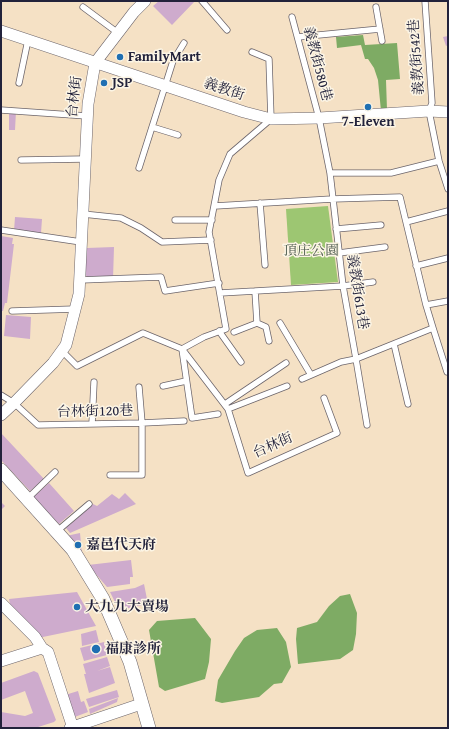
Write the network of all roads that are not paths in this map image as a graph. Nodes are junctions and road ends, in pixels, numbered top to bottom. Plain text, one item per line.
1 (141, 1) edge
2 (145, 1) edge
3 (202, 1) edge
4 (425, 1) edge
5 (83, 7) dead end
6 (376, 7) dead end
7 (134, 12) junction
8 (292, 17) dead end
9 (380, 29) junction
10 (227, 30) dead end
11 (1, 31) edge
12 (118, 33) junction
13 (298, 37) junction
14 (28, 40) junction
15 (382, 41) dead end
16 (184, 43) dead end
17 (252, 52) dead end
18 (95, 63) junction
19 (19, 83) dead end
20 (166, 86) junction
21 (1, 110) edge
22 (429, 111) junction
23 (448, 112) edge
24 (87, 116) junction
25 (319, 118) junction
26 (271, 120) junction
27 (152, 127) junction
28 (178, 135) dead end
29 (85, 159) junction
30 (21, 160) dead end
31 (439, 161) junction
32 (139, 168) dead end
33 (330, 173) junction
34 (448, 189) edge
35 (332, 199) junction
36 (260, 203) junction
37 (214, 206) junction
38 (448, 211) edge
39 (83, 214) junction
40 (175, 220) dead end
41 (212, 220) junction
42 (406, 222) junction
43 (381, 225) dead end
44 (336, 229) junction
45 (1, 230) edge
46 (211, 240) junction
47 (81, 242) junction
48 (385, 247) dead end
49 (339, 253) junction
50 (448, 258) edge
51 (265, 265) dead end
52 (416, 266) junction
53 (80, 280) junction
54 (373, 282) dead end
55 (219, 283) junction
56 (343, 286) junction
57 (255, 291) junction
58 (220, 293) junction
59 (448, 301) edge
60 (426, 305) junction
61 (76, 309) junction
62 (12, 312) dead end
63 (257, 323) junction
64 (280, 323) dead end
65 (434, 328) junction
66 (219, 331) junction
67 (234, 332) dead end
68 (269, 341) dead end
69 (394, 344) junction
70 (182, 349) junction
71 (62, 351) junction
72 (356, 359) junction
73 (241, 362) dead end
74 (286, 363) dead end
75 (447, 372) dead end
76 (311, 375) junction
77 (302, 379) dead end
78 (186, 381) junction
79 (94, 382) dead end
80 (163, 386) dead end
81 (286, 386) dead end
82 (139, 387) dead end
83 (1, 395) edge
84 (324, 398) dead end
85 (14, 403) junction
86 (408, 404) dead end
87 (226, 406) junction
88 (218, 414) dead end
89 (1, 415) edge
90 (184, 421) dead end
91 (92, 424) junction
92 (142, 424) junction
93 (367, 425) dead end
94 (1, 470) edge
95 (55, 472) dead end
96 (110, 475) dead end
97 (27, 499) junction
98 (89, 504) dead end
99 (56, 532) junction
100 (3, 609) edge
101 (42, 648) junction
102 (1, 660) edge
103 (141, 704) junction
104 (72, 728) edge
105 (149, 728) edge

1 - 7 lane
2 - 7 street, 台林街
3 - 10 lane
4 - 22 lane, 義教街542巷
5 - 12 lane
6 - 9 lane
7 - 12 street, 台林街
8 - 13 lane, 義教街580巷
9 - 13 lane
9 - 15 lane
11 - 14 street, 義教街
12 - 18 street, 台林街
13 - 25 lane, 義教街580巷
14 - 18 street, 義教街
14 - 19 lane
16 - 20 lane
17 - 26 lane
18 - 20 street, 義教街
18 - 24 street, 台林街
20 - 26 street, 義教街
20 - 27 lane
21 - 24 lane
22 - 23 street, 義教街
22 - 25 street, 義教街
22 - 31 lane, 義教街542巷
24 - 29 street, 台林街
25 - 26 street, 義教街
25 - 33 lane, 義教街613巷
26 - 37 lane
27 - 28 lane
27 - 32 lane
29 - 30 lane
29 - 39 street, 台林街
31 - 33 lane
31 - 34 lane, 義教街542巷
33 - 35 lane, 義教街613巷
35 - 36 lane
35 - 42 lane
35 - 44 lane, 義教街613巷
36 - 37 lane
36 - 51 lane
37 - 41 lane
38 - 42 lane
39 - 46 lane
39 - 47 street, 台林街
40 - 41 lane
41 - 46 lane
42 - 52 lane
43 - 44 lane
44 - 49 lane, 義教街613巷
45 - 47 lane
46 - 55 lane
47 - 53 street, 台林街
48 - 49 lane
49 - 56 lane, 義教街613巷
50 - 52 lane
52 - 60 lane
53 - 55 lane
53 - 61 street, 台林街
54 - 56 lane
55 - 58 lane
56 - 57 lane
56 - 72 lane, 義教街613巷
57 - 58 lane
57 - 63 lane
58 - 66 lane
59 - 60 lane
60 - 65 lane
61 - 62 lane
61 - 71 street, 台林街
63 - 67 lane
63 - 68 lane
64 - 76 lane
65 - 69 lane
65 - 75 lane
66 - 70 lane
66 - 73 lane
69 - 72 lane
69 - 86 lane
70 - 71 lane, 台林街
70 - 78 lane
70 - 87 lane, 台林街
71 - 85 street, 台林街
72 - 76 lane
72 - 93 lane, 義教街613巷
74 - 87 lane
76 - 77 lane
78 - 80 lane
78 - 88 lane
79 - 91 lane
81 - 87 lane
82 - 92 lane
83 - 85 lane, 台林街120巷
84 - 87 lane, 台林街
85 - 89 street, 台林街
85 - 91 lane, 台林街120巷
90 - 92 lane, 台林街120巷
91 - 92 lane, 台林街120巷
92 - 96 lane
94 - 97 street
95 - 97 lane
97 - 99 street
98 - 99 lane
99 - 103 street
100 - 101 street
101 - 102 street
101 - 104 street
103 - 104 street
103 - 105 street

